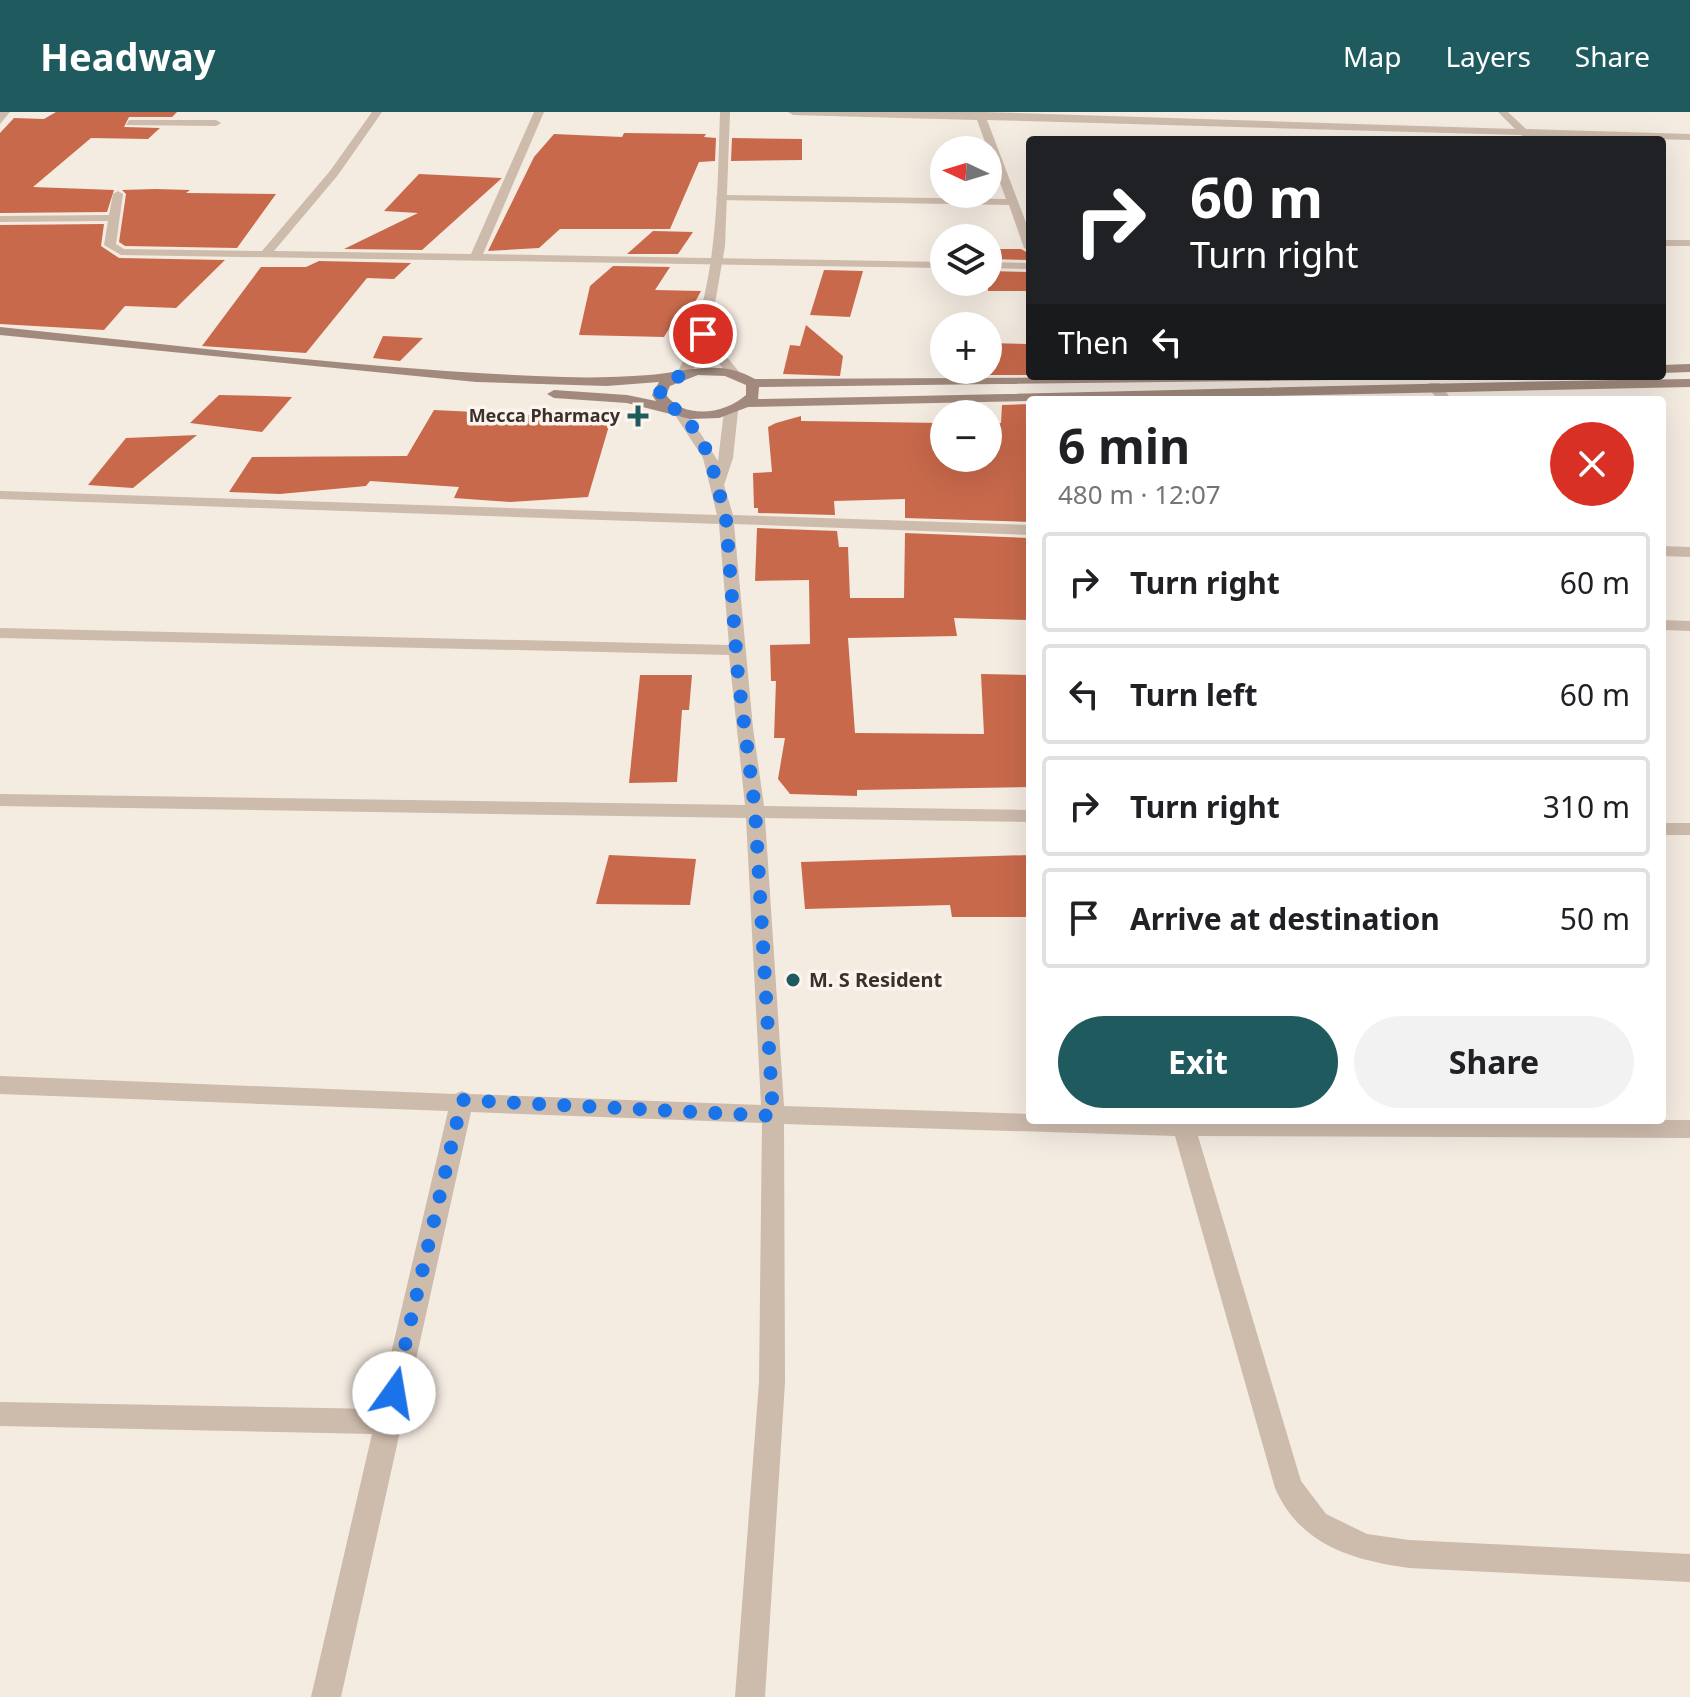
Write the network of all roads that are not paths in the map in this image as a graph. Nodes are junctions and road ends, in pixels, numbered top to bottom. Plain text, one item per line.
1 (5, 112) edge
2 (135, 112) edge
3 (377, 112) edge
4 (539, 112) edge
5 (725, 112) edge
6 (793, 112) edge
7 (1503, 112) edge
8 (980, 115) edge
9 (0, 121) edge
10 (129, 123) junction
11 (216, 123) dead end
12 (1337, 128) junction
13 (122, 136) dead end
14 (1343, 136) edge
15 (1527, 136) edge
16 (1666, 137) edge
17 (1690, 137) edge
18 (118, 194) dead end
19 (721, 198) junction
20 (1011, 202) junction
21 (113, 218) junction
22 (0, 219) edge
23 (1026, 238) edge
24 (1666, 243) edge
25 (1690, 243) edge
26 (264, 256) junction
27 (475, 259) junction
28 (718, 263) junction
29 (930, 265) edge
30 (1002, 265) edge
31 (1026, 266) edge
32 (707, 321) junction
33 (0, 331) edge
34 (0, 344) edge
35 (1690, 368) edge
36 (1666, 369) edge
37 (733, 373) junction
38 (679, 376) junction
39 (1093, 380) edge
40 (630, 381) junction
41 (752, 383) junction
42 (1690, 383) edge
43 (792, 385) junction
44 (1434, 386) junction
45 (1215, 396) edge
46 (1442, 396) edge
47 (627, 399) junction
48 (1026, 400) edge
49 (794, 402) junction
50 (748, 403) junction
51 (675, 409) junction
52 (731, 411) junction
53 (718, 483) junction
54 (0, 495) edge
55 (726, 519) junction
56 (1026, 530) edge
57 (1666, 551) edge
58 (1690, 552) edge
59 (1666, 625) edge
60 (1690, 626) edge
61 (0, 633) edge
62 (736, 650) junction
63 (0, 800) edge
64 (755, 809) junction
65 (1026, 816) edge
66 (1666, 829) edge
67 (1690, 829) edge
68 (0, 1085) edge
69 (462, 1100) junction
70 (773, 1116) junction
71 (1026, 1121) edge
72 (1182, 1124) edge
73 (1690, 1129) edge
74 (0, 1414) edge
75 (387, 1422) junction
76 (1690, 1568) edge
77 (326, 1697) edge
78 (750, 1697) edge

1 - 9 street
2 - 10 street
3 - 26 street
4 - 27 street
5 - 19 street
6 - 8 street
7 - 15 street
8 - 12 street
8 - 20 street
10 - 11 street
10 - 13 street
12 - 14 street
12 - 15 street
16 - 17 street
18 - 21 street
19 - 20 street
19 - 28 street
20 - 23 street
21 - 22 street
21 - 26 street
24 - 25 street
26 - 27 street
27 - 28 street
28 - 29 street
28 - 32 street
30 - 31 street
32 - 37 street
32 - 38 street
33 - 40 main road
34 - 47 main road
35 - 36 main road
37 - 38 main road
37 - 41 main road
38 - 40 main road
38 - 51 main road
39 - 43 main road
40 - 47 main road
41 - 43 main road
41 - 50 main road
42 - 44 main road
43 - 49 main road
44 - 45 main road
44 - 46 street
47 - 51 main road
48 - 49 main road
49 - 50 main road
50 - 52 main road
51 - 52 main road
51 - 53 street
52 - 53 street
53 - 55 street
54 - 55 street
55 - 56 street
55 - 62 street
57 - 58 street
59 - 60 street
61 - 62 street
62 - 64 street
63 - 64 street
64 - 65 street
64 - 70 street
66 - 67 street
68 - 69 street
69 - 70 street
69 - 75 street
70 - 71 street
70 - 78 street
72 - 73 street
72 - 76 street
74 - 75 street
75 - 77 street

